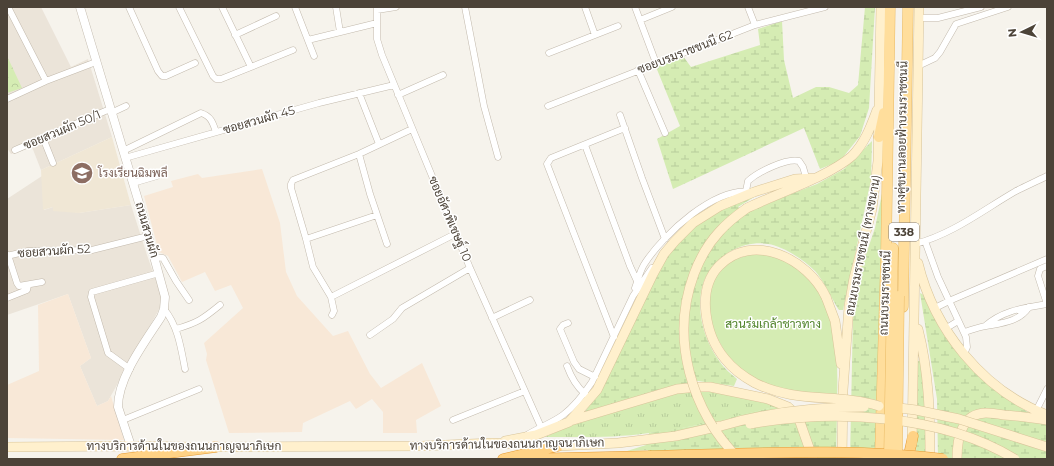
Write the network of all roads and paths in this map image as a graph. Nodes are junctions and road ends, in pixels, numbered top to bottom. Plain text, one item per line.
1 (8, 7) edge
2 (80, 7) edge
3 (129, 7) edge
4 (179, 7) edge
5 (222, 7) edge
6 (295, 7) edge
7 (336, 7) edge
8 (396, 7) edge
9 (465, 7) edge
10 (585, 7) edge
11 (636, 7) edge
12 (672, 7) edge
13 (748, 7) edge
14 (825, 7) edge
15 (881, 7) edge
16 (890, 7) edge
17 (897, 7) edge
18 (906, 7) edge
19 (919, 7) edge
20 (981, 7) edge
21 (1008, 7) edge
22 (377, 9) edge
23 (276, 16) dead end
24 (919, 18) junction
25 (640, 20) junction
26 (377, 23) junction
27 (618, 26) dead end
28 (754, 26) junction
29 (340, 32) junction
30 (235, 35) junction
31 (595, 36) junction
32 (308, 40) junction
33 (293, 50) dead end
34 (550, 54) dead end
35 (314, 56) dead end
36 (96, 62) junction
37 (195, 63) dead end
38 (656, 63) junction
39 (918, 66) junction
40 (251, 67) junction
41 (638, 70) junction
42 (443, 75) dead end
43 (889, 76) junction
44 (46, 81) junction
45 (394, 85) junction
46 (359, 93) junction
47 (398, 95) junction
48 (7, 99) edge
49 (879, 104) junction
50 (126, 106) dead end
51 (548, 106) dead end
52 (111, 111) junction
53 (620, 115) dead end
54 (625, 128) junction
55 (412, 129) junction
56 (216, 132) junction
57 (665, 132) dead end
58 (879, 137) junction
59 (43, 138) junction
60 (379, 144) junction
61 (585, 145) junction
62 (15, 150) dead end
63 (359, 154) junction
64 (124, 155) junction
65 (498, 157) dead end
66 (53, 163) dead end
67 (157, 176) dead end
68 (1047, 176) edge
69 (806, 177) junction
70 (816, 178) junction
71 (133, 183) junction
72 (750, 191) junction
73 (377, 214) junction
74 (456, 234) junction
75 (148, 236) junction
76 (306, 239) junction
77 (664, 239) junction
78 (925, 241) junction
79 (387, 244) dead end
80 (915, 247) junction
81 (664, 254) junction
82 (8, 256) edge
83 (154, 257) junction
84 (1047, 259) edge
85 (1047, 266) edge
86 (470, 268) junction
87 (159, 273) junction
88 (42, 282) dead end
89 (637, 282) junction
90 (28, 285) junction
91 (633, 296) junction
92 (331, 297) junction
93 (7, 298) edge
94 (189, 300) dead end
95 (530, 300) dead end
96 (948, 301) junction
97 (1047, 304) edge
98 (220, 305) dead end
99 (1029, 307) junction
100 (935, 308) junction
101 (164, 309) junction
102 (332, 315) dead end
103 (915, 316) junction
104 (492, 318) junction
105 (958, 321) junction
106 (568, 323) dead end
107 (985, 326) junction
108 (945, 328) junction
109 (176, 329) junction
110 (964, 332) junction
111 (370, 335) dead end
112 (614, 337) junction
113 (964, 354) junction
114 (566, 366) dead end
115 (130, 369) junction
116 (185, 369) dead end
117 (594, 377) junction
118 (844, 381) junction
119 (199, 389) dead end
120 (1047, 389) edge
121 (525, 391) junction
122 (585, 394) junction
123 (1045, 399) edge
124 (879, 406) junction
125 (1036, 411) junction
126 (1047, 415) edge
127 (123, 420) junction
128 (453, 420) dead end
129 (1047, 420) edge
130 (569, 422) junction
131 (721, 426) junction
132 (541, 427) junction
133 (913, 436) junction
134 (524, 437) junction
135 (492, 443) junction
136 (131, 446) junction
137 (558, 446) junction
138 (7, 447) edge
139 (216, 447) junction
140 (1047, 447) edge
141 (883, 458) edge
142 (122, 459) edge
143 (503, 459) edge
144 (521, 459) edge
145 (739, 459) edge
146 (813, 459) edge
147 (842, 459) edge
148 (902, 459) edge
149 (912, 459) edge
150 (930, 459) edge
151 (943, 459) edge
152 (957, 459) edge
153 (1016, 459) edge

1 - 44 street
2 - 36 street, ถนนสวนผัก
3 - 37 street
4 - 40 street
5 - 30 street
6 - 32 street
7 - 29 street
8 - 22 street
9 - 65 street
10 - 31 street
11 - 25 street
12 - 25 street
13 - 28 street
14 - 28 street, ซอยบรมราชชนนี 62
15 - 49 main road, ถนนบรมราชชนนี (ทางขนาน)
16 - 43 main road, ถนนบรมราชชนนี / 338
17 - 141 main road, ทางคู่ขนานลอยฟ้าบรมราชชนนี / 338, bridge
18 - 148 main road, ทางคู่ขนานลอยฟ้าบรมราชชนนี / 338, bridge
19 - 24 main road, 338
20 - 24 street
21 - 39 street
22 - 26 street, ซอยอัศวพิเชษฐ์ 10
23 - 30 street
24 - 39 main road, 338
25 - 38 street
26 - 29 street
26 - 45 street, ซอยอัศวพิเชษฐ์ 10
27 - 31 street
28 - 38 street, ซอยบรมราชชนนี 62
29 - 32 street
30 - 40 street
31 - 34 street
32 - 35 street
33 - 40 street
36 - 44 street
36 - 52 street, ถนนสวนผัก
38 - 41 street, ซอยบรมราชชนนี 62
39 - 80 main road, 338
41 - 51 street, ซอยบรมราชชนนี 62
41 - 57 street
42 - 47 street
43 - 58 main road
43 - 141 main road, ถนนบรมราชชนนี / 338
44 - 48 street
45 - 46 street, ซอยสวนผัก 45
45 - 47 street, ซอยอัศวพิเชษฐ์ 10
46 - 56 street, ซอยสวนผัก 45
46 - 60 street
47 - 55 street, ซอยอัศวพิเชษฐ์ 10
49 - 58 main road, ถนนบรมราชชนนี (ทางขนาน)
49 - 70 main road
50 - 52 street, ซอยสวนผัก 50/1
52 - 59 street, ซอยสวนผัก 50/1
52 - 64 street, ถนนสวนผัก
53 - 54 street
54 - 61 street
54 - 77 street
55 - 60 street
55 - 74 street, ซอยอัศวพิเชษฐ์ 10
56 - 64 street, ซอยสวนผัก 45
56 - 64 street
58 - 118 main road, ถนนบรมราชชนนี (ทางขนาน)
59 - 62 street, ซอยสวนผัก 50/1
59 - 66 street
60 - 63 street
61 - 89 street
61 - 112 street
63 - 73 street
63 - 76 street
64 - 71 street, ถนนสวนผัก
67 - 71 street
68 - 78 street
69 - 70 main road
69 - 72 main road
69 - 72 street
70 - 145 main road, bridge
71 - 75 street, ถนนสวนผัก
72 - 77 street
72 - 81 main road
73 - 76 street
73 - 79 street
74 - 86 street, ซอยอัศวพิเชษฐ์ 10
74 - 92 street
75 - 82 street, ซอยสวนผัก 52
75 - 83 street, ถนนสวนผัก
76 - 92 street
77 - 89 street
78 - 80 street
78 - 96 street
80 - 100 main road
80 - 103 main road, 338
81 - 91 street
81 - 130 main road
82 - 90 street
83 - 87 street, ถนนสวนผัก
83 - 94 street
84 - 96 street
85 - 97 street
86 - 104 street, ซอยอัศวพิเชษฐ์ 10
86 - 111 street
87 - 101 street, ถนนสวนผัก
87 - 115 street
88 - 90 street
89 - 91 street
90 - 93 street
91 - 112 street
92 - 102 street
95 - 104 street
96 - 100 street
96 - 105 street
97 - 99 street
98 - 109 street
99 - 107 street
99 - 107 street
100 - 108 main road
101 - 109 street
101 - 115 street
103 - 133 main road, 338
103 - 150 main road
104 - 121 street, ซอยอัศวพิเชษฐ์ 10
105 - 108 street
105 - 110 street
106 - 117 street
107 - 110 street
108 - 113 main road
109 - 116 street
110 - 113 street
112 - 117 street
113 - 125 main road
114 - 122 street
115 - 127 street
117 - 122 street
118 - 124 main road, bridge
118 - 147 main road, ถนนบรมราชชนนี (ทางขนาน)
119 - 127 street
120 - 123 street
121 - 128 street
121 - 132 street, ซอยอัศวพิเชษฐ์ 10
122 - 132 street
123 - 125 street
124 - 131 main road, ทางบริการด้านในของถนนกาญจนาภิเษก, bridge
124 - 140 main road, ทางบริการด้านในของถนนกาญจนาภิเษก, bridge
125 - 126 main road
127 - 136 street
129 - 152 main road
130 - 134 main road
130 - 146 main road
131 - 137 main road, ทางบริการด้านในของถนนกาญจนาภิเษก
131 - 153 main road, bridge
132 - 134 street
133 - 148 highway
133 - 149 main road, 338
134 - 135 main road
135 - 137 main road, ทางบริการด้านในของถนนกาญจนาภิเษก
135 - 139 main road, ทางบริการด้านในของถนนกาญจนาภิเษก
136 - 138 main road, ทางบริการด้านในของถนนกาญจนาภิเษก
136 - 139 main road, ทางบริการด้านในของถนนกาญจนาภิเษก
137 - 143 highway
139 - 142 highway
144 - 151 highway, bridge

